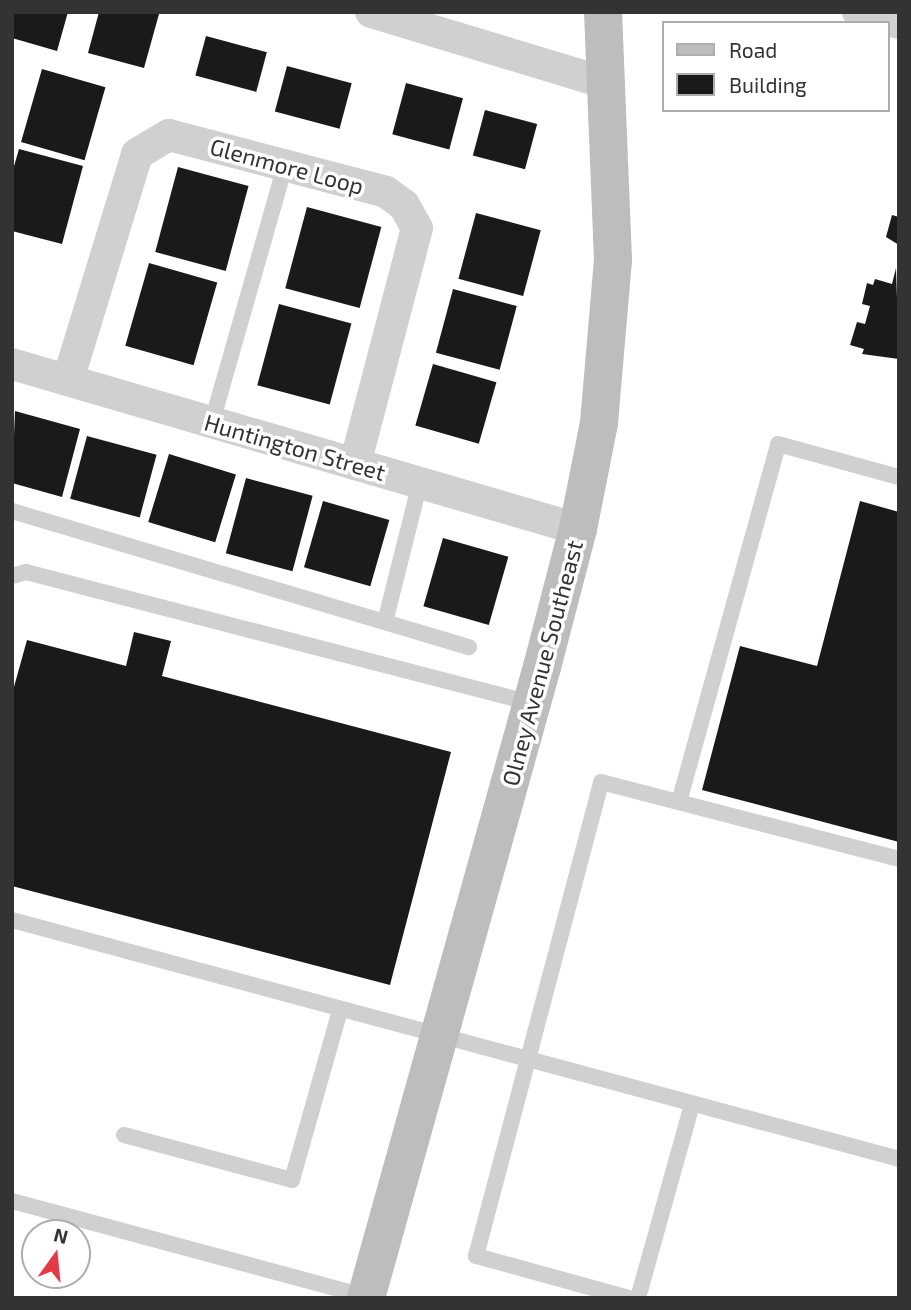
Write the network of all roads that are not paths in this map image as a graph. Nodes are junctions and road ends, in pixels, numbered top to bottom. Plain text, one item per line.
1 (371, 12) edge
2 (603, 12) edge
3 (858, 12) edge
4 (899, 23) edge
5 (606, 83) junction
6 (285, 166) junction
7 (12, 364) edge
8 (68, 380) junction
9 (212, 422) junction
10 (355, 464) junction
11 (899, 477) edge
12 (420, 483) junction
13 (12, 511) edge
14 (578, 530) junction
15 (12, 576) edge
16 (385, 622) junction
17 (469, 647) dead end
18 (532, 703) junction
19 (679, 802) junction
20 (899, 859) edge
21 (12, 920) edge
22 (340, 1010) junction
23 (442, 1039) junction
24 (528, 1061) junction
25 (692, 1105) junction
26 (124, 1135) dead end
27 (899, 1159) edge
28 (12, 1202) edge
29 (368, 1297) edge
30 (629, 1298) edge
31 (638, 1298) edge

1 - 5 street
2 - 5 main road, Olney Avenue Southeast
3 - 4 street
5 - 14 main road, Olney Avenue Southeast
6 - 8 street, Glenmore Loop
6 - 9 lane
6 - 10 street, Glenmore Loop
7 - 8 street, Huntington Street
8 - 9 street, Huntington Street
9 - 10 street, Huntington Street
10 - 12 street, Huntington Street
11 - 19 lane
12 - 14 street, Huntington Street
12 - 16 lane
13 - 16 lane
14 - 18 main road, Olney Avenue Southeast
15 - 18 lane
16 - 17 lane
18 - 23 main road, Olney Avenue Southeast
19 - 20 lane
19 - 24 lane
21 - 22 lane
22 - 23 lane
22 - 26 lane
23 - 24 lane
23 - 29 main road, Olney Avenue Southeast
24 - 25 lane
24 - 30 lane
25 - 27 lane
25 - 31 lane
28 - 29 lane

